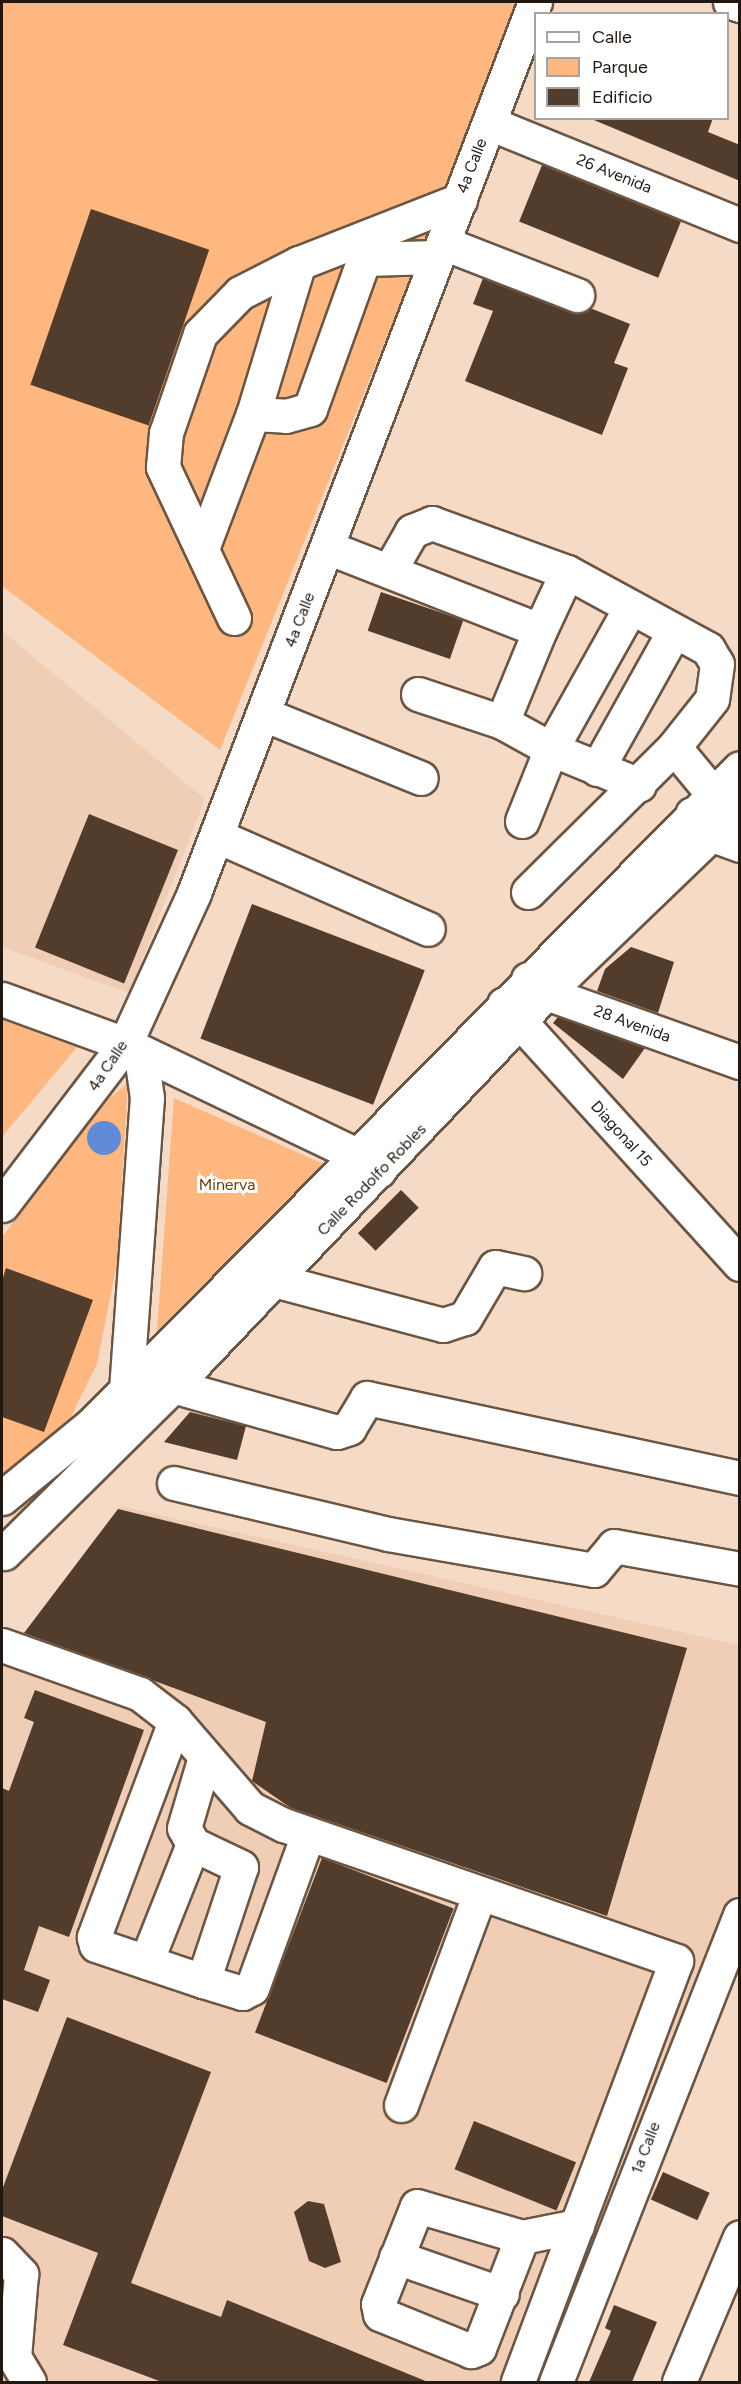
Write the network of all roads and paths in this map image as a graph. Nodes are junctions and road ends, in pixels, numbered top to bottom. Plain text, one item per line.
1 (535, 2) edge
2 (730, 2) edge
3 (740, 5) edge
4 (534, 60) edge
5 (497, 126) junction
6 (460, 200) junction
7 (740, 225) edge
8 (363, 247) junction
9 (448, 253) junction
10 (299, 262) junction
11 (577, 295) dead end
12 (254, 414) junction
13 (203, 546) junction
14 (342, 553) junction
15 (389, 572) junction
16 (567, 572) junction
17 (630, 608) junction
18 (234, 618) dead end
19 (540, 630) junction
20 (674, 631) junction
21 (418, 694) dead end
22 (278, 720) junction
23 (502, 722) junction
24 (674, 747) junction
25 (551, 750) junction
26 (740, 768) edge
27 (597, 769) junction
28 (421, 777) dead end
29 (639, 785) junction
30 (718, 818) edge
31 (522, 821) dead end
32 (231, 842) junction
33 (528, 892) dead end
34 (428, 928) dead end
35 (537, 986) junction
36 (2, 999) edge
37 (512, 1014) junction
38 (133, 1050) junction
39 (740, 1062) edge
40 (367, 1163) junction
41 (2, 1205) edge
42 (2, 1224) edge
43 (740, 1264) edge
44 (524, 1273) dead end
45 (274, 1280) junction
46 (173, 1386) junction
47 (126, 1390) junction
48 (740, 1478) edge
49 (174, 1483) dead end
50 (2, 1498) edge
51 (2, 1557) edge
52 (740, 1569) edge
53 (2, 1645) edge
54 (174, 1721) junction
55 (205, 1757) junction
56 (308, 1834) junction
57 (193, 1844) junction
58 (241, 1867) junction
59 (289, 1885) junction
60 (480, 1893) junction
61 (740, 1915) edge
62 (676, 1961) junction
63 (146, 1962) junction
64 (713, 1975) junction
65 (203, 1981) junction
66 (401, 2104) dead end
67 (577, 2226) junction
68 (522, 2237) junction
69 (740, 2237) edge
70 (2, 2254) edge
71 (396, 2257) junction
72 (12, 2292) edge
73 (502, 2294) junction
74 (29, 2382) edge
75 (518, 2382) edge
76 (556, 2382) edge
77 (679, 2382) edge

1 - 5 main road, 4a Calle
2 - 3 main road
4 - 5 main road, 4a Calle
5 - 6 main road, 4a Calle
5 - 7 main road, 26 Avenida
5 - 9 main road, 4a Calle
6 - 8 main road
6 - 9 main road, 4a Calle
8 - 9 main road
8 - 10 main road
8 - 12 main road
9 - 11 main road
9 - 14 main road, 4a Calle
9 - 38 main road, 4a Calle
10 - 12 main road
10 - 13 main road
12 - 13 main road
13 - 18 main road
14 - 15 main road
14 - 22 main road, 4a Calle
15 - 16 main road
15 - 19 main road
16 - 17 main road
16 - 19 main road
17 - 20 main road
17 - 25 main road
19 - 23 main road
20 - 24 main road
20 - 27 main road
21 - 23 main road
22 - 28 main road
22 - 32 main road, 4a Calle
23 - 25 main road
24 - 29 main road
24 - 30 main road
25 - 27 main road
25 - 31 main road
26 - 30 main road, Calle Rodolfo Robles
27 - 29 main road
29 - 33 main road
30 - 35 main road, Calle Rodolfo Robles
32 - 34 main road
32 - 38 main road, 4a Calle
35 - 37 main road, Calle Rodolfo Robles
35 - 39 main road, 28 Avenida
36 - 38 main road
37 - 40 main road, Calle Rodolfo Robles
37 - 43 main road, Diagonal 15
38 - 40 main road
38 - 41 main road, 4a Calle
38 - 42 main road, 4a Calle
38 - 47 main road
40 - 45 main road, Calle Rodolfo Robles
40 - 47 main road, Calle Rodolfo Robles
44 - 45 main road
45 - 46 main road, Calle Rodolfo Robles
46 - 48 main road
46 - 51 main road, Calle Rodolfo Robles
47 - 50 main road, Calle Rodolfo Robles
49 - 52 main road
53 - 54 main road
54 - 55 main road
54 - 63 main road
55 - 56 main road
55 - 57 main road
56 - 59 main road
56 - 60 main road
57 - 58 main road
57 - 63 main road
58 - 59 main road
58 - 65 main road
59 - 65 main road
60 - 62 main road
60 - 66 main road
61 - 64 main road, 1a Calle
62 - 64 main road
62 - 67 main road
63 - 65 main road
64 - 76 main road, 1a Calle
67 - 68 main road
67 - 75 main road
68 - 71 main road
68 - 73 main road
69 - 77 main road
70 - 72 main road
71 - 73 main road
71 - 73 main road
72 - 74 main road

